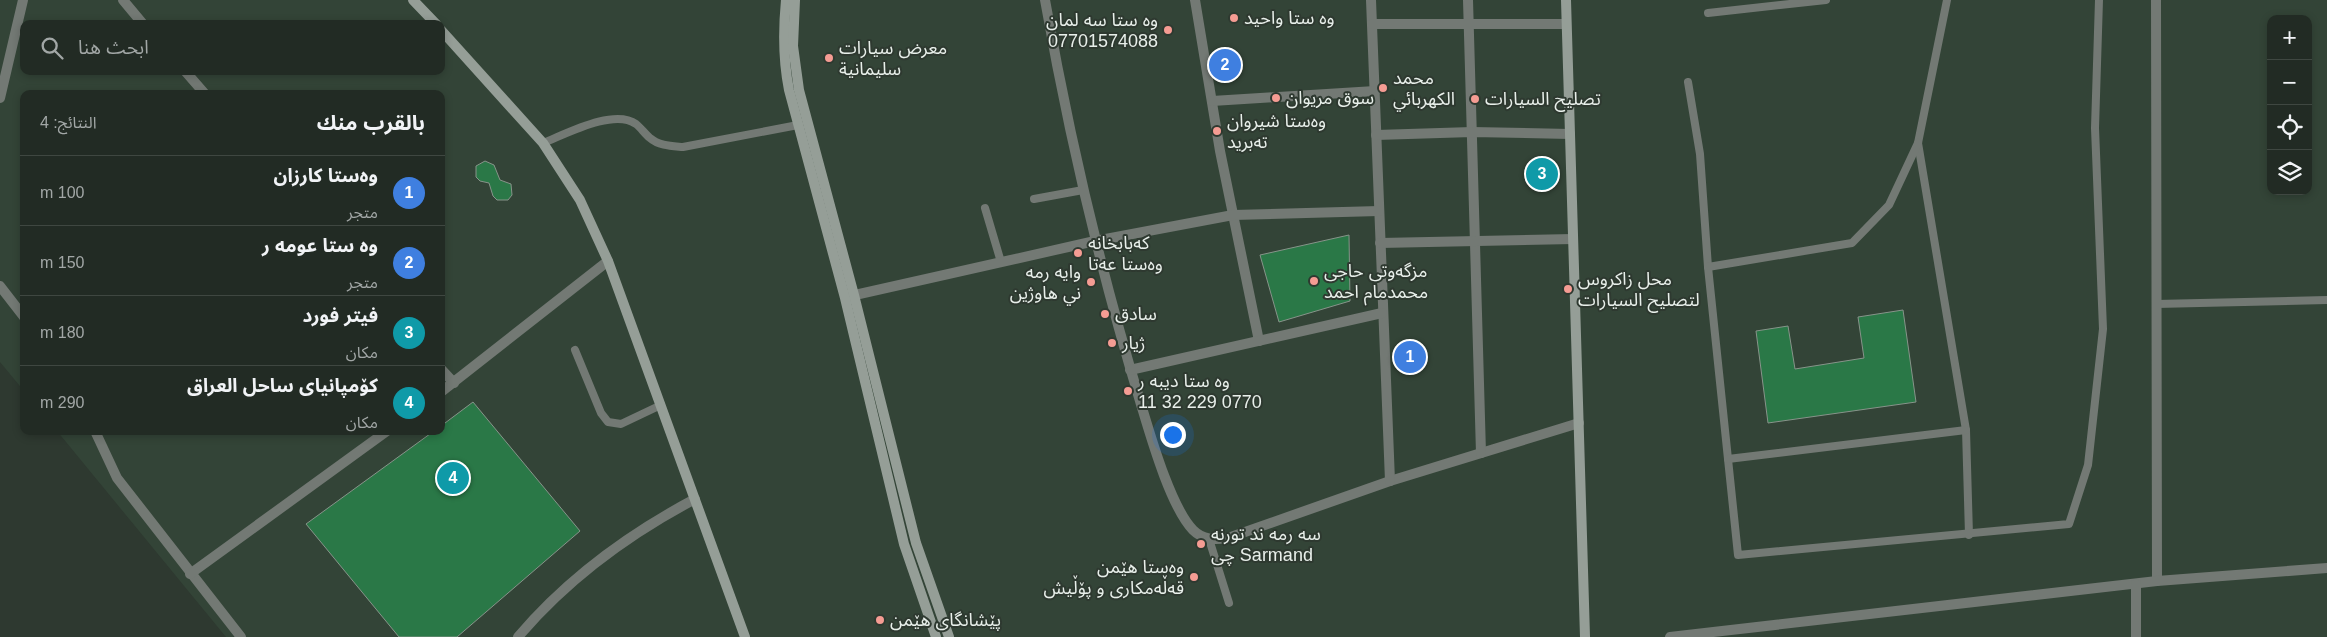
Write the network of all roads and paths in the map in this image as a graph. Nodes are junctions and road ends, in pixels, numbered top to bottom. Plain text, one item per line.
1 (23, 0) edge
2 (123, 0) edge
3 (413, 0) edge
4 (786, 0) edge
5 (795, 0) edge
6 (1045, 0) edge
7 (1195, 0) edge
8 (1372, 0) edge
9 (1468, 0) edge
10 (1566, 0) edge
11 (1826, 0) edge
12 (1947, 0) edge
13 (2099, 0) edge
14 (2156, 0) edge
15 (1708, 13) dead end
16 (140, 20) edge
17 (432, 20) edge
18 (1372, 24) junction
19 (1566, 24) junction
20 (1469, 25) junction
21 (445, 34) edge
22 (189, 75) edge
23 (1688, 82) dead end
24 (202, 90) edge
25 (1375, 91) junction
26 (0, 98) edge
27 (1212, 101) junction
28 (803, 131) junction
29 (1472, 132) junction
30 (1570, 134) junction
31 (1376, 135) junction
32 (543, 143) junction
33 (1918, 143) junction
34 (1083, 190) junction
35 (1034, 199) dead end
36 (985, 208) dead end
37 (1379, 211) junction
38 (1233, 216) junction
39 (1573, 239) junction
40 (1475, 240) junction
41 (1095, 241) junction
42 (1380, 243) junction
43 (608, 261) junction
44 (1001, 262) junction
45 (1708, 267) junction
46 (0, 286) edge
47 (849, 297) junction
48 (2327, 300) edge
49 (2156, 304) junction
50 (20, 312) edge
51 (1382, 313) junction
52 (1259, 341) junction
53 (575, 350) dead end
54 (1130, 370) junction
55 (445, 373) edge
56 (454, 383) junction
57 (445, 389) edge
58 (661, 405) junction
59 (1578, 423) junction
60 (1966, 430) junction
61 (97, 435) edge
62 (381, 435) edge
63 (1481, 453) junction
64 (1728, 459) junction
65 (1390, 481) junction
66 (695, 499) junction
67 (1969, 535) junction
68 (1209, 539) junction
69 (2327, 568) edge
70 (190, 574) junction
71 (926, 576) junction
72 (915, 580) junction
73 (2157, 582) junction
74 (2136, 584) junction
75 (1229, 603) dead end
76 (241, 637) edge
77 (518, 637) edge
78 (745, 637) edge
79 (936, 637) edge
80 (949, 637) edge
81 (1585, 637) edge
82 (1670, 637) edge
83 (2136, 637) edge

1 - 26 street
2 - 16 street
3 - 17 street
4 - 28 street
5 - 28 street
6 - 34 street
7 - 27 street
8 - 18 street
9 - 20 street
10 - 19 street
11 - 15 lane
12 - 33 lane
13 - 67 lane
14 - 49 street
18 - 20 street
18 - 25 street
19 - 20 street
19 - 30 street
20 - 29 street
21 - 32 street
22 - 24 street
23 - 45 lane
25 - 27 street
25 - 31 street
27 - 38 street
28 - 32 lane
28 - 47 street
29 - 30 street
29 - 31 street
29 - 40 street
30 - 39 street
31 - 37 street
32 - 43 street
33 - 45 lane
33 - 60 lane
34 - 35 lane
34 - 41 street
36 - 44 lane
37 - 38 street
37 - 42 street
38 - 41 street
38 - 52 street
39 - 40 street
39 - 59 street
40 - 42 street
40 - 63 street
41 - 44 street
41 - 54 street
42 - 51 street
43 - 56 street
43 - 58 street
44 - 47 street
45 - 64 lane
46 - 50 street
47 - 71 street
47 - 72 street
48 - 49 lane
49 - 73 street
51 - 52 street
51 - 65 street
52 - 54 street
53 - 58 lane
54 - 68 street
55 - 56 street
56 - 57 street
58 - 66 street
59 - 63 street
59 - 81 street
60 - 64 lane
60 - 67 lane
61 - 70 street
62 - 70 street
63 - 65 street
64 - 67 lane
65 - 68 street
66 - 77 street
66 - 78 street
68 - 75 lane
69 - 73 street
70 - 76 street
71 - 72 street
71 - 80 street
72 - 79 street
73 - 74 street
74 - 82 street
74 - 83 street

